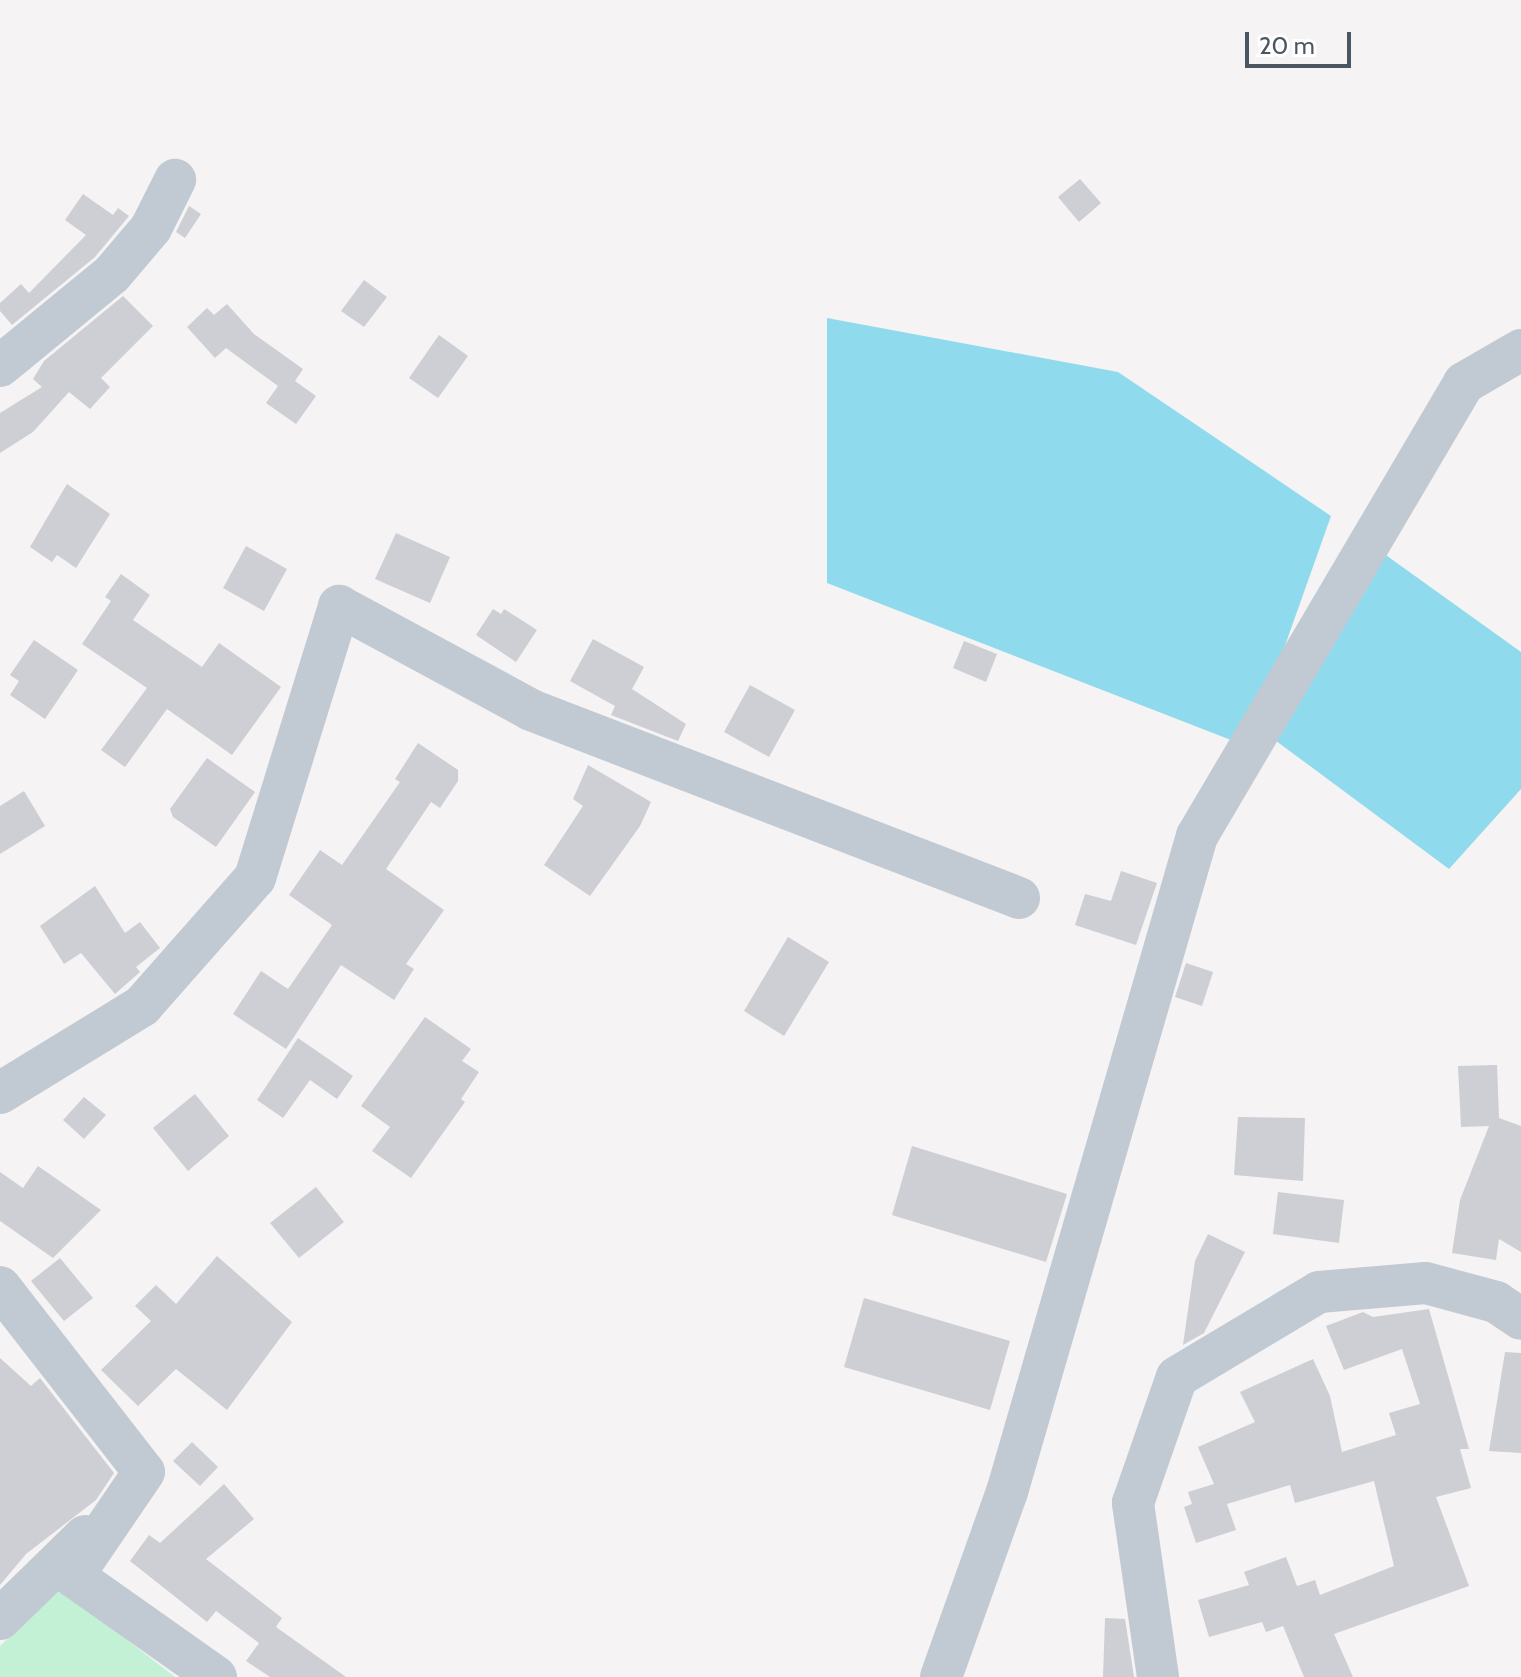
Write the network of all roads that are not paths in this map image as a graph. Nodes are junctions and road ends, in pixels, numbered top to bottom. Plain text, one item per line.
1 (175, 180) dead end
2 (1521, 350) edge
3 (0, 366) edge
4 (1019, 898) dead end
5 (0, 1093) edge
6 (0, 1287) edge
7 (1521, 1319) edge
8 (131, 1490) junction
9 (0, 1619) edge
10 (216, 1677) edge
11 (941, 1677) edge
12 (1158, 1677) edge

1 - 3 street
2 - 11 street
4 - 5 street
6 - 8 street
7 - 12 street
8 - 9 street
8 - 10 street

